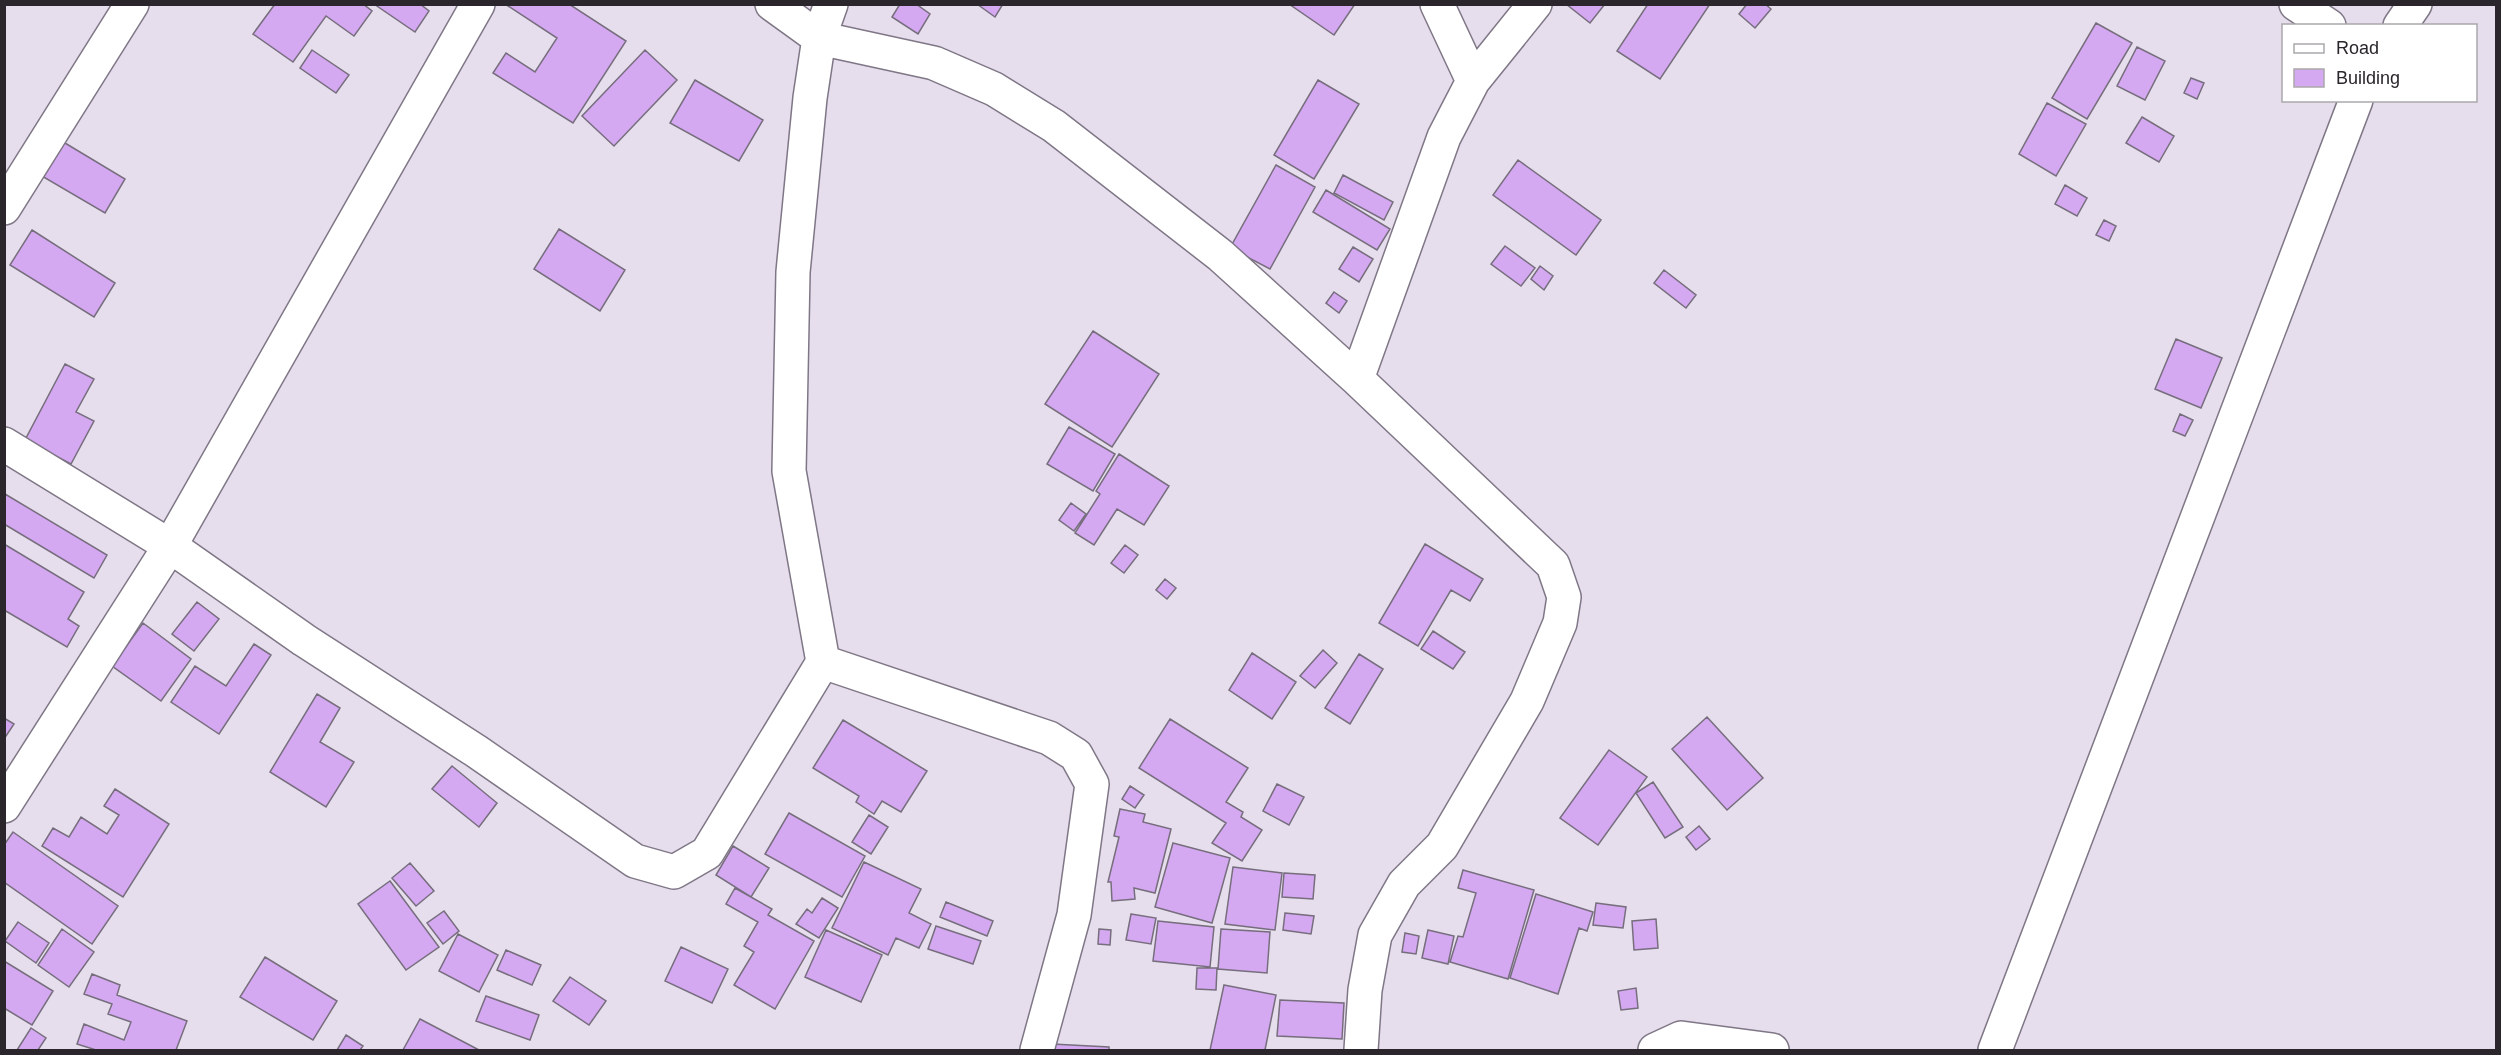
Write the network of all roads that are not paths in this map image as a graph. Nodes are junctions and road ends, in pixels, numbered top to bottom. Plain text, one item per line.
1 (132, 4) edge
2 (478, 4) edge
3 (772, 4) edge
4 (831, 4) edge
5 (1437, 4) edge
6 (1535, 4) edge
7 (2296, 4) edge
8 (2415, 4) edge
9 (2326, 24) edge
10 (2401, 24) edge
11 (819, 38) junction
12 (1473, 81) junction
13 (2355, 102) edge
14 (4, 208) edge
15 (1357, 379) junction
16 (4, 444) edge
17 (171, 546) junction
18 (823, 662) junction
19 (4, 806) edge
20 (1037, 1050) edge
21 (1361, 1050) edge
22 (1655, 1050) edge
23 (1772, 1050) edge
24 (1995, 1050) edge

1 - 14 street
2 - 17 street
3 - 11 street
4 - 11 street
5 - 12 street
6 - 12 street
7 - 9 street
8 - 10 street
11 - 15 street
11 - 18 street
12 - 15 street
13 - 24 street
15 - 21 street
16 - 17 street
17 - 18 street
17 - 19 street
18 - 20 street
22 - 23 street

